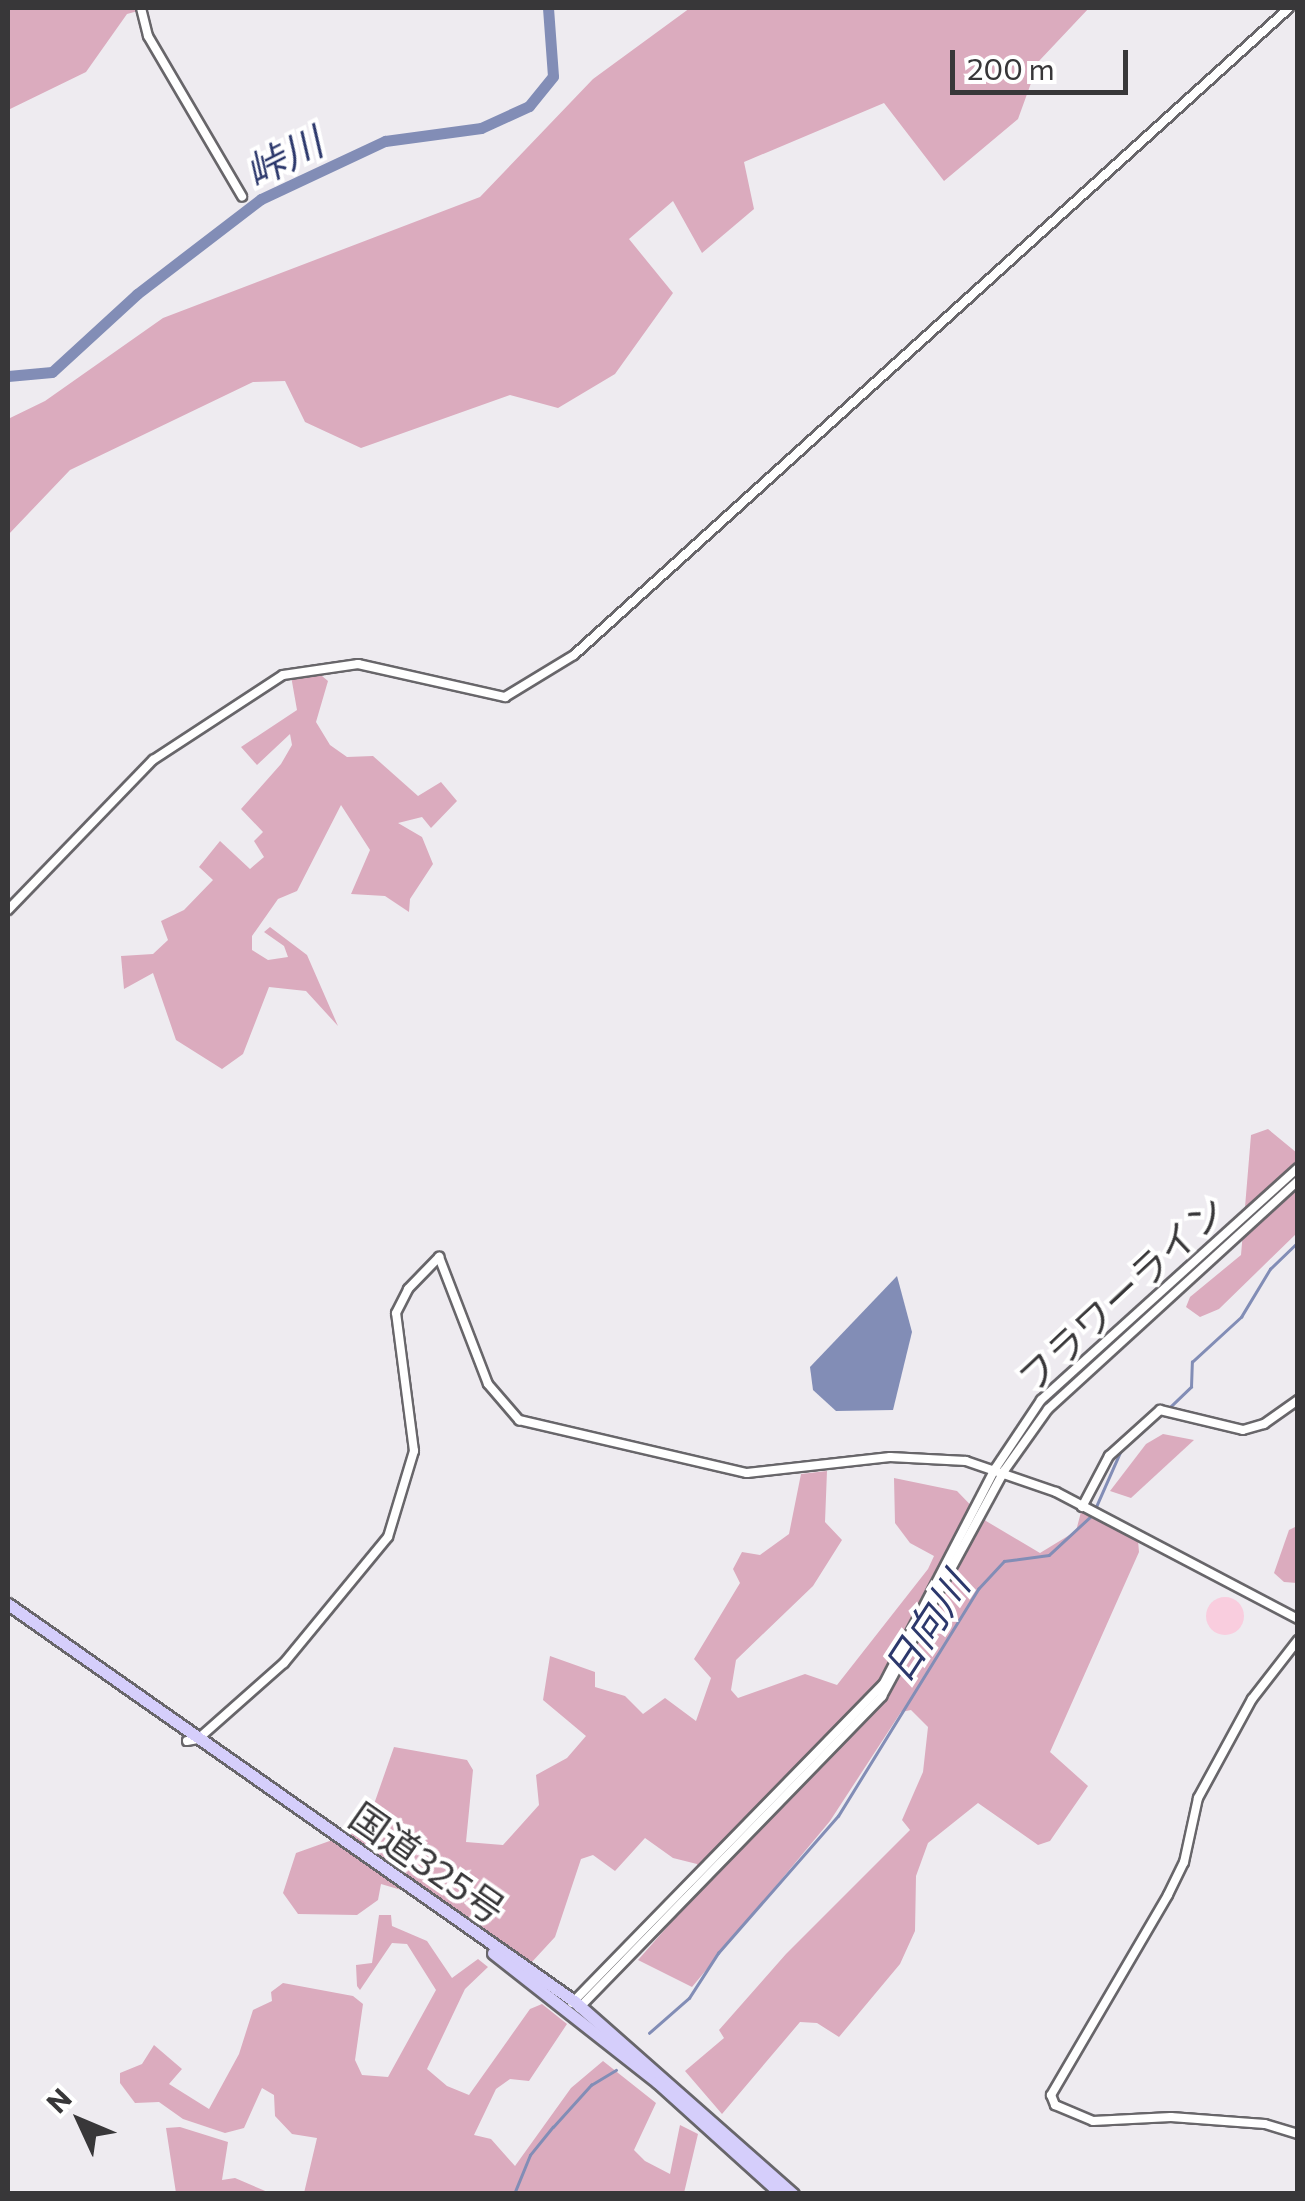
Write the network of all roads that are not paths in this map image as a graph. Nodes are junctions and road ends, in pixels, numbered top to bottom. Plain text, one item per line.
1 (141, 8) edge
2 (1289, 8) edge
3 (242, 196) dead end
4 (8, 910) edge
5 (1298, 1168) edge
6 (1298, 1182) edge
7 (1298, 1400) edge
8 (1000, 1470) junction
9 (1086, 1508) junction
10 (8, 1607) edge
11 (1298, 1619) edge
12 (1298, 1640) edge
13 (192, 1741) junction
14 (573, 2008) junction
15 (1298, 2134) edge
16 (781, 2194) edge
17 (793, 2194) edge

1 - 3 street
2 - 4 street
5 - 8 street, フラワーライン
6 - 8 street, フラワーライン
7 - 9 street
8 - 9 street
8 - 13 street
8 - 14 street
9 - 11 street
10 - 13 highway, 国道325号
12 - 15 street
13 - 14 highway, 国道325号
14 - 16 highway, 国道325号
14 - 17 highway, 国道325号

